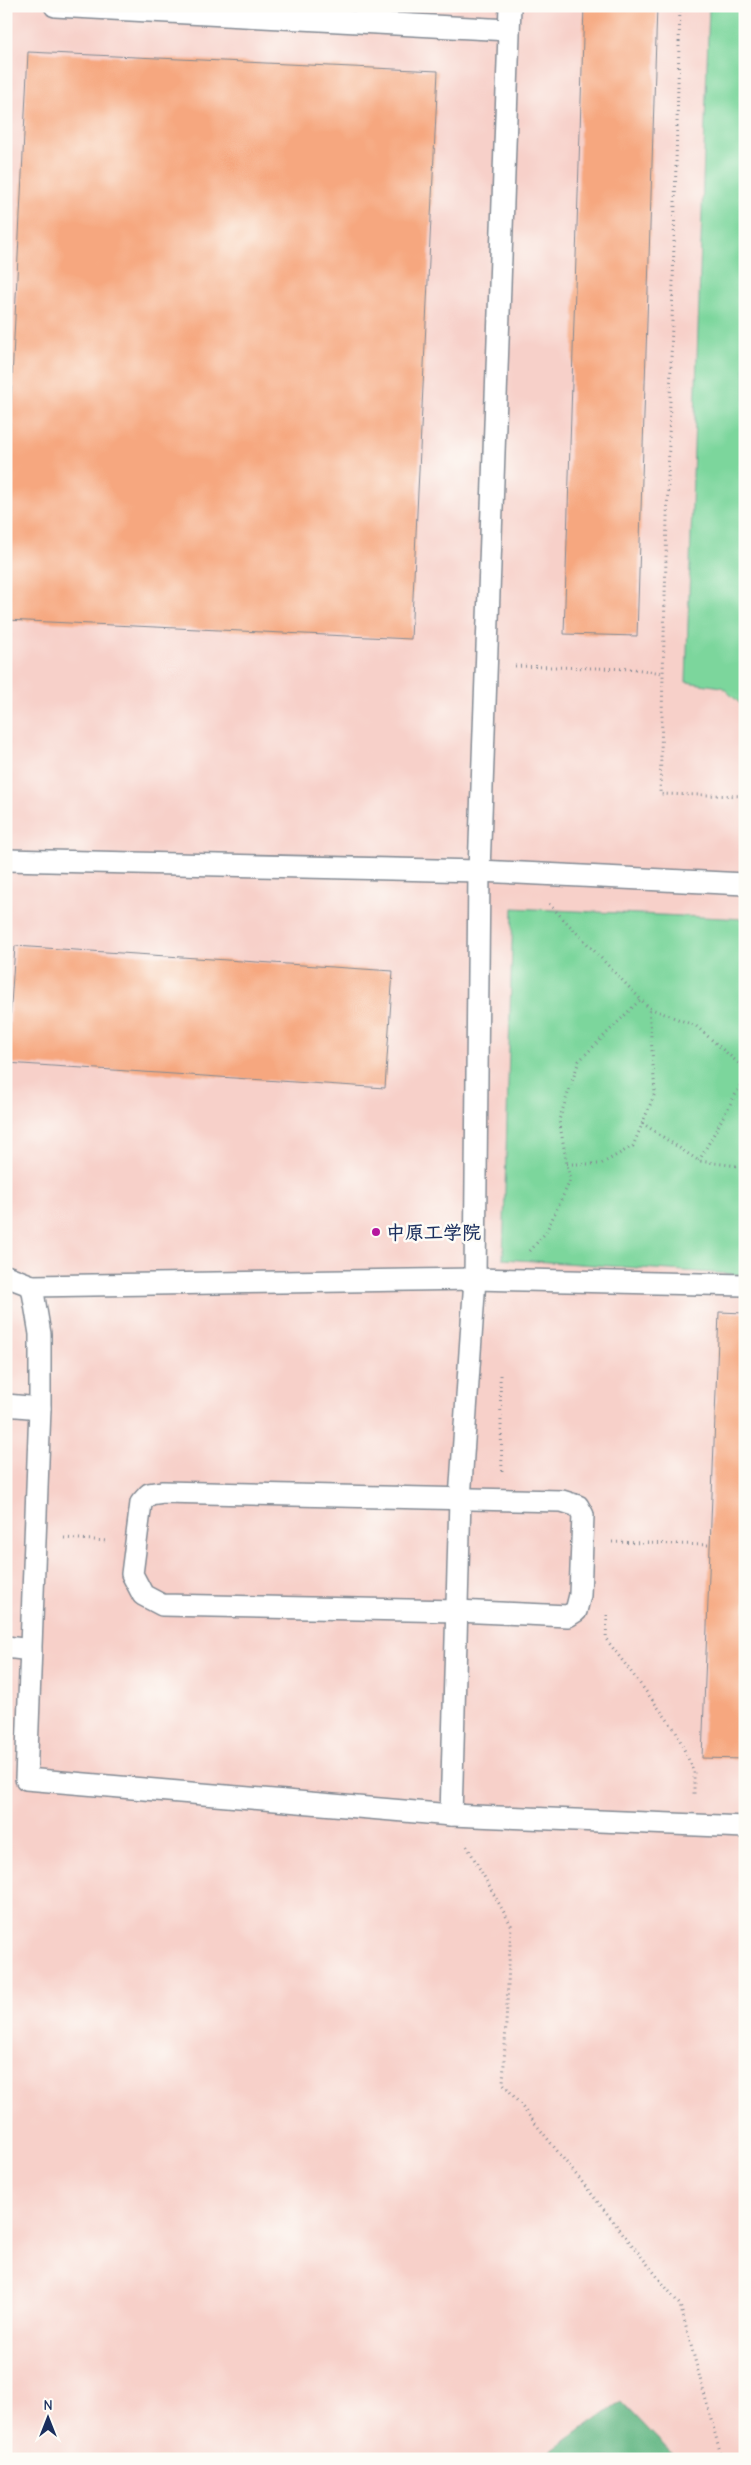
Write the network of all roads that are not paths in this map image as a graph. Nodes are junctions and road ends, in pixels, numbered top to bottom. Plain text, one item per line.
1 (55, 6) edge
2 (510, 6) edge
3 (509, 30) junction
4 (6, 860) edge
5 (479, 871) junction
6 (745, 884) edge
7 (6, 1276) edge
8 (475, 1279) junction
9 (745, 1285) edge
10 (32, 1286) junction
11 (6, 1406) edge
12 (40, 1408) junction
13 (460, 1499) junction
14 (457, 1610) junction
15 (6, 1647) edge
16 (31, 1650) junction
17 (451, 1815) junction
18 (745, 1827) edge

1 - 3 lane
2 - 3 lane
3 - 5 lane
4 - 5 lane
5 - 6 lane
5 - 8 lane
7 - 10 lane
8 - 9 lane
8 - 10 lane
8 - 13 lane
10 - 12 lane
11 - 12 lane
12 - 16 lane
13 - 14 lane
13 - 14 lane
13 - 14 lane
14 - 17 lane
15 - 16 lane
16 - 17 lane
17 - 18 lane

